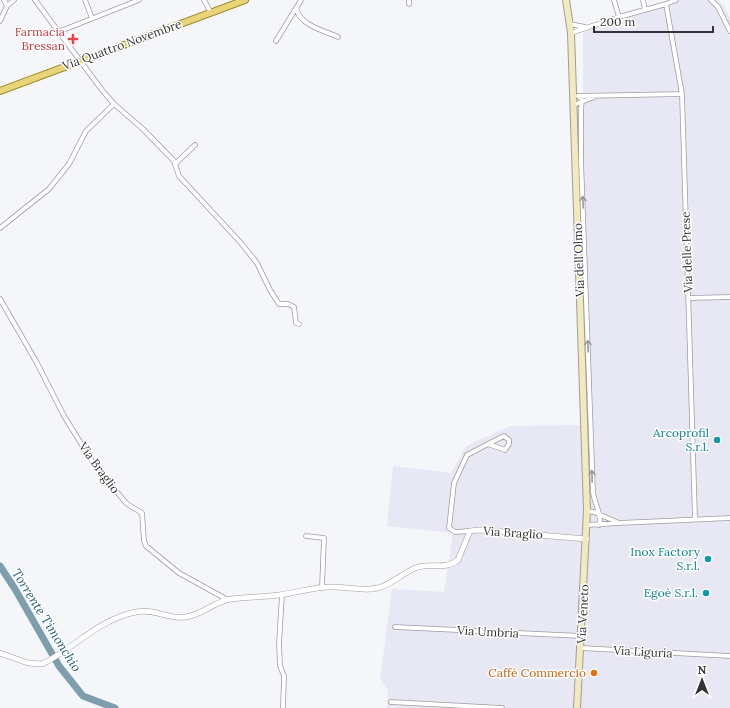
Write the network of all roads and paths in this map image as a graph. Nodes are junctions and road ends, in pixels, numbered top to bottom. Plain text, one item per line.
1 (4, 0) edge
2 (14, 0) edge
3 (35, 0) edge
4 (85, 0) edge
5 (139, 0) edge
6 (204, 0) edge
7 (244, 0) edge
8 (302, 0) edge
9 (566, 0) edge
10 (614, 0) edge
11 (642, 0) edge
12 (676, 0) edge
13 (712, 0) edge
14 (666, 4) junction
15 (7, 6) junction
16 (297, 10) junction
17 (645, 10) junction
18 (211, 13) junction
19 (619, 17) junction
20 (92, 18) junction
21 (0, 20) edge
22 (570, 24) junction
23 (585, 27) junction
24 (730, 31) edge
25 (58, 32) junction
26 (571, 33) junction
27 (338, 37) dead end
28 (276, 41) dead end
29 (82, 61) junction
30 (0, 91) edge
31 (682, 94) junction
32 (576, 96) junction
33 (594, 97) junction
34 (582, 103) junction
35 (114, 104) junction
36 (574, 105) junction
37 (195, 145) dead end
38 (175, 164) junction
39 (0, 228) edge
40 (580, 266) junction
41 (586, 271) junction
42 (730, 297) edge
43 (689, 298) junction
44 (0, 299) edge
45 (587, 301) junction
46 (581, 305) junction
47 (300, 324) dead end
48 (488, 444) junction
49 (587, 511) junction
50 (599, 514) junction
51 (730, 518) edge
52 (695, 520) junction
53 (587, 523) junction
54 (619, 523) junction
55 (599, 525) junction
56 (470, 531) junction
57 (306, 536) dead end
58 (587, 539) junction
59 (322, 587) junction
60 (282, 595) junction
61 (228, 600) junction
62 (395, 627) dead end
63 (581, 636) junction
64 (581, 648) junction
65 (0, 653) edge
66 (730, 656) edge
67 (391, 702) dead end
68 (283, 708) edge
69 (502, 708) edge
70 (577, 708) edge

1 - 15 street
2 - 15 street
3 - 25 street
4 - 20 street
5 - 20 street
6 - 18 street
7 - 18 main road, Via Quattro Novembre
8 - 16 street
9 - 22 main road, Via dell'Olmo
10 - 19 street
11 - 17 street
12 - 14 street
13 - 24 street
14 - 17 street
14 - 31 street, Via delle Prese
15 - 21 street
16 - 27 street
16 - 28 street
17 - 19 street
18 - 29 main road, Via Quattro Novembre
19 - 23 street
20 - 25 street
22 - 23 street
22 - 26 main road, Via dell'Olmo
23 - 26 street
25 - 29 street
26 - 32 main road, Via dell'Olmo
29 - 30 main road, Via Quattro Novembre
29 - 35 street
31 - 33 street
31 - 43 street, Via delle Prese
32 - 33 street
32 - 34 street
32 - 36 main road, Via dell'Olmo
33 - 34 street
34 - 36 street
41 -> 34 street, Via dell'Olmo
35 - 38 street
35 - 39 street
36 - 40 main road, Via dell'Olmo
37 - 38 street
38 - 47 street
40 - 41 street
40 - 46 main road, Via dell'Olmo
41 - 45 street, Via dell'Olmo
42 - 43 street
43 - 52 street, Via delle Prese
44 - 61 street, Via Braglio
45 - 46 street
50 -> 45 street, Via dell'Olmo
46 - 49 main road, Via dell'Olmo
48 - 48 street
48 - 56 street
49 - 50 street
49 - 53 main road, Via dell'Olmo
50 - 54 street
50 - 55 street
51 - 52 street
52 - 54 street
53 - 55 street
53 - 58 main road, Via Veneto
54 - 55 street
56 - 58 street, Via Braglio
56 - 59 street, Via Braglio
57 - 59 street
58 - 63 main road, Via Veneto
59 - 60 street, Via Braglio
60 - 61 street, Via Braglio
60 - 68 street
61 - 65 street, Via Braglio
62 - 63 street, Via Umbria
63 - 64 main road, Via Veneto
64 - 66 street, Via Liguria
64 - 70 main road, Via Veneto
67 - 69 street

